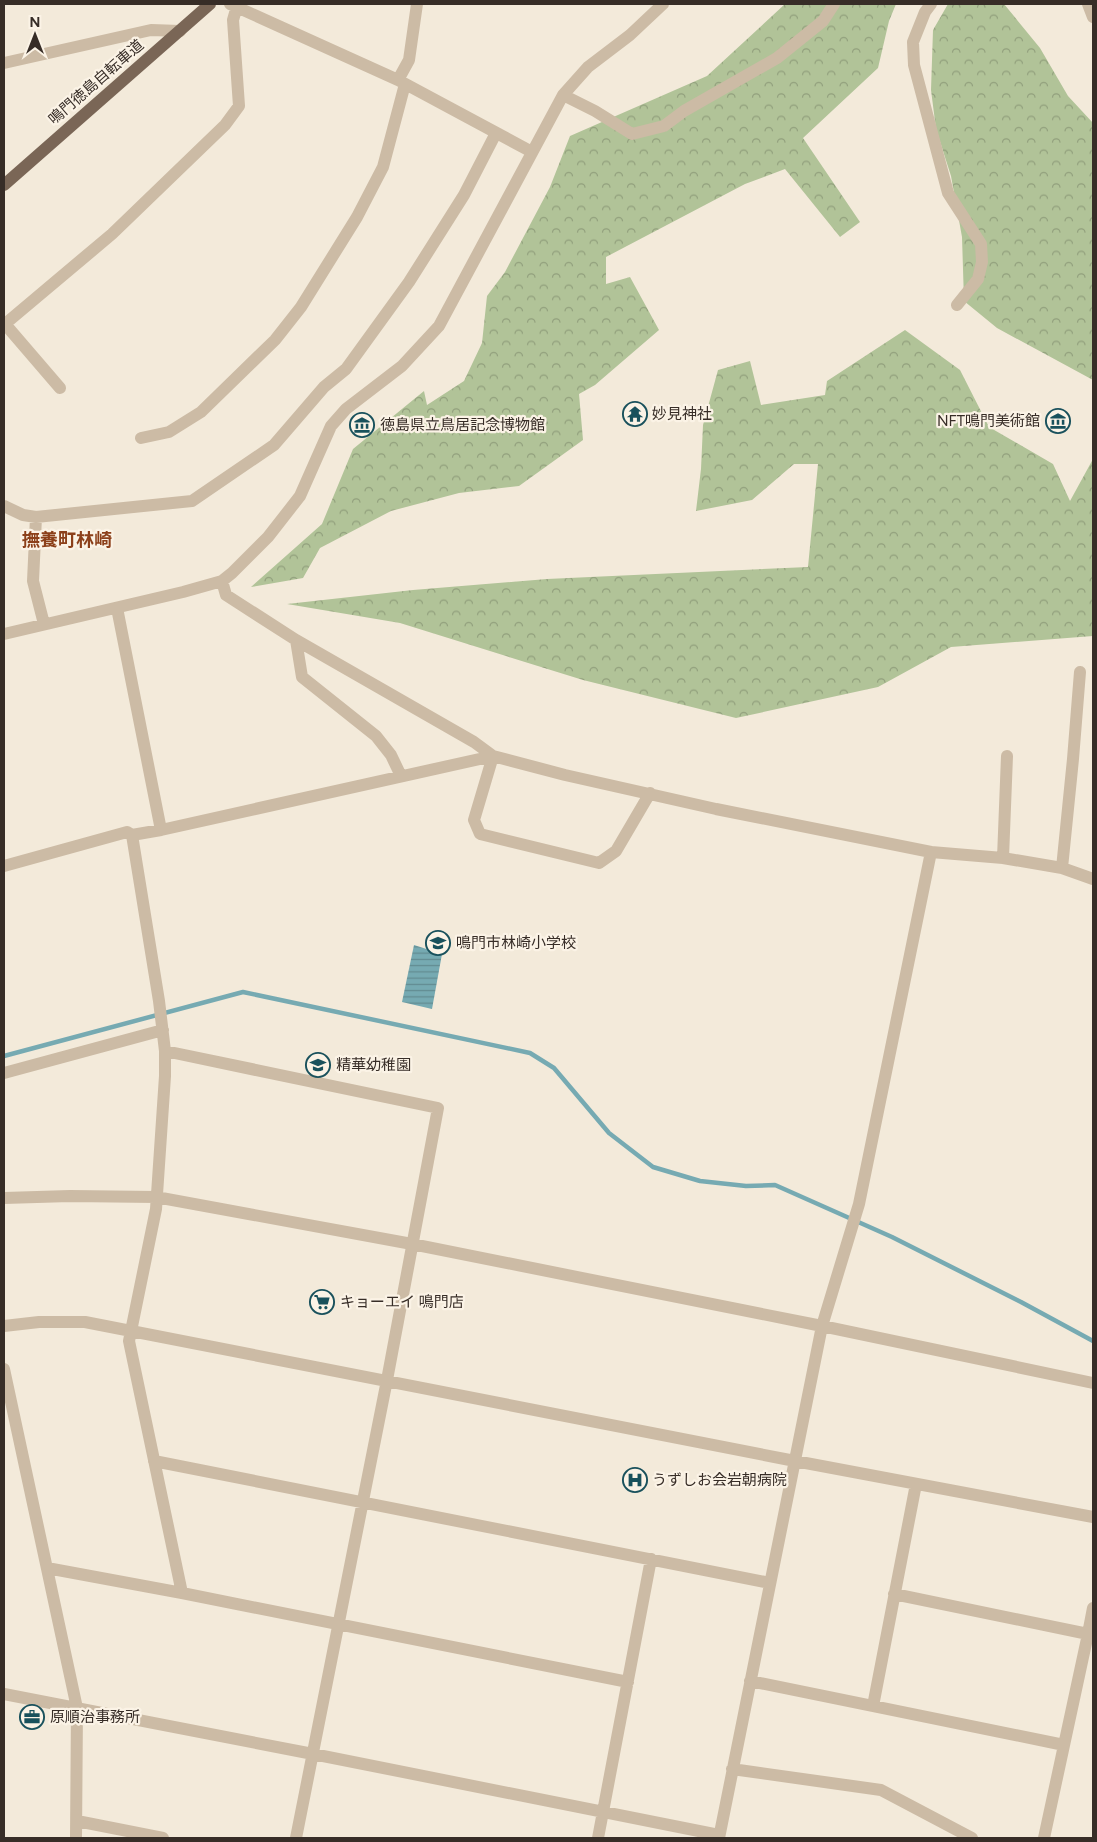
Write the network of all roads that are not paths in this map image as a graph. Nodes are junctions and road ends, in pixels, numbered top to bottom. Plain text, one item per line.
1 (210, 4) edge
2 (417, 4) edge
3 (663, 4) edge
4 (834, 4) edge
5 (931, 4) edge
6 (1088, 4) edge
7 (233, 5) edge
8 (1093, 17) edge
9 (180, 30) junction
10 (4, 63) edge
11 (401, 82) junction
12 (563, 95) junction
13 (496, 133) junction
14 (532, 152) junction
15 (4, 185) edge
16 (957, 305) dead end
17 (5, 325) edge
18 (60, 388) dead end
19 (141, 438) dead end
20 (4, 506) edge
21 (36, 517) junction
22 (222, 581) junction
23 (117, 608) junction
24 (44, 624) junction
25 (4, 634) edge
26 (296, 640) junction
27 (1080, 672) dead end
28 (493, 756) junction
29 (1007, 756) dead end
30 (401, 776) junction
31 (650, 792) junction
32 (161, 830) junction
33 (132, 836) junction
34 (931, 852) junction
35 (1003, 858) junction
36 (4, 866) edge
37 (1062, 868) junction
38 (1093, 879) edge
39 (162, 1027) junction
40 (164, 1050) junction
41 (4, 1073) edge
42 (156, 1197) junction
43 (4, 1198) edge
44 (412, 1244) junction
45 (4, 1326) edge
46 (822, 1326) junction
47 (130, 1331) junction
48 (4, 1369) edge
49 (387, 1380) junction
50 (1093, 1383) edge
51 (795, 1461) junction
52 (154, 1462) junction
53 (916, 1484) junction
54 (363, 1502) junction
55 (1093, 1517) edge
56 (651, 1559) junction
57 (47, 1568) junction
58 (770, 1583) junction
59 (182, 1593) junction
60 (894, 1594) junction
61 (1093, 1608) edge
62 (339, 1624) junction
63 (1088, 1634) junction
64 (750, 1681) junction
65 (628, 1682) junction
66 (4, 1694) edge
67 (873, 1706) junction
68 (77, 1708) junction
69 (1064, 1744) junction
70 (313, 1754) junction
71 (732, 1769) junction
72 (604, 1812) junction
73 (77, 1822) junction
74 (719, 1837) edge
75 (76, 1838) edge
76 (164, 1838) edge
77 (296, 1838) edge
78 (598, 1838) edge
79 (972, 1838) edge
80 (1044, 1838) edge

1 - 9 main road, 鳴門徳島自転車道
2 - 11 street
3 - 12 street
4 - 12 street
5 - 16 street
6 - 8 street
7 - 11 street
7 - 17 street
9 - 10 street
9 - 15 main road, 鳴門徳島自転車道
11 - 13 street
11 - 19 street
12 - 14 street
13 - 14 street
13 - 21 street
14 - 22 street
17 - 18 street
20 - 21 street
21 - 24 street
22 - 23 street
22 - 26 street
23 - 24 street
23 - 32 street
24 - 25 street
26 - 28 street
26 - 30 street
27 - 37 street
28 - 30 street
28 - 31 street
28 - 31 street
29 - 35 street
30 - 32 street
31 - 34 street
32 - 33 street
33 - 36 street
33 - 39 street
34 - 35 street
34 - 46 street
35 - 37 street
37 - 38 street
39 - 40 street
39 - 41 street
40 - 42 street
40 - 44 street
42 - 43 street
42 - 44 street
42 - 47 street
44 - 46 street
44 - 49 street
45 - 47 street
46 - 50 street
46 - 51 street
47 - 49 street
47 - 52 street
48 - 57 street
49 - 51 street
49 - 54 street
51 - 53 street
51 - 58 street
52 - 54 street
52 - 59 street
53 - 55 street
53 - 60 street
54 - 56 street
54 - 62 street
56 - 58 street
56 - 65 street
57 - 59 street
57 - 68 street
58 - 64 street
59 - 62 street
60 - 63 street
60 - 67 street
61 - 63 street
62 - 65 street
62 - 70 street
63 - 69 street
64 - 67 street
64 - 71 street
65 - 72 street
66 - 68 street
67 - 69 street
68 - 70 street
68 - 73 street
69 - 80 street
70 - 72 street
70 - 77 street
71 - 74 street
71 - 79 street
72 - 74 street
72 - 78 street
73 - 75 street
73 - 76 street

